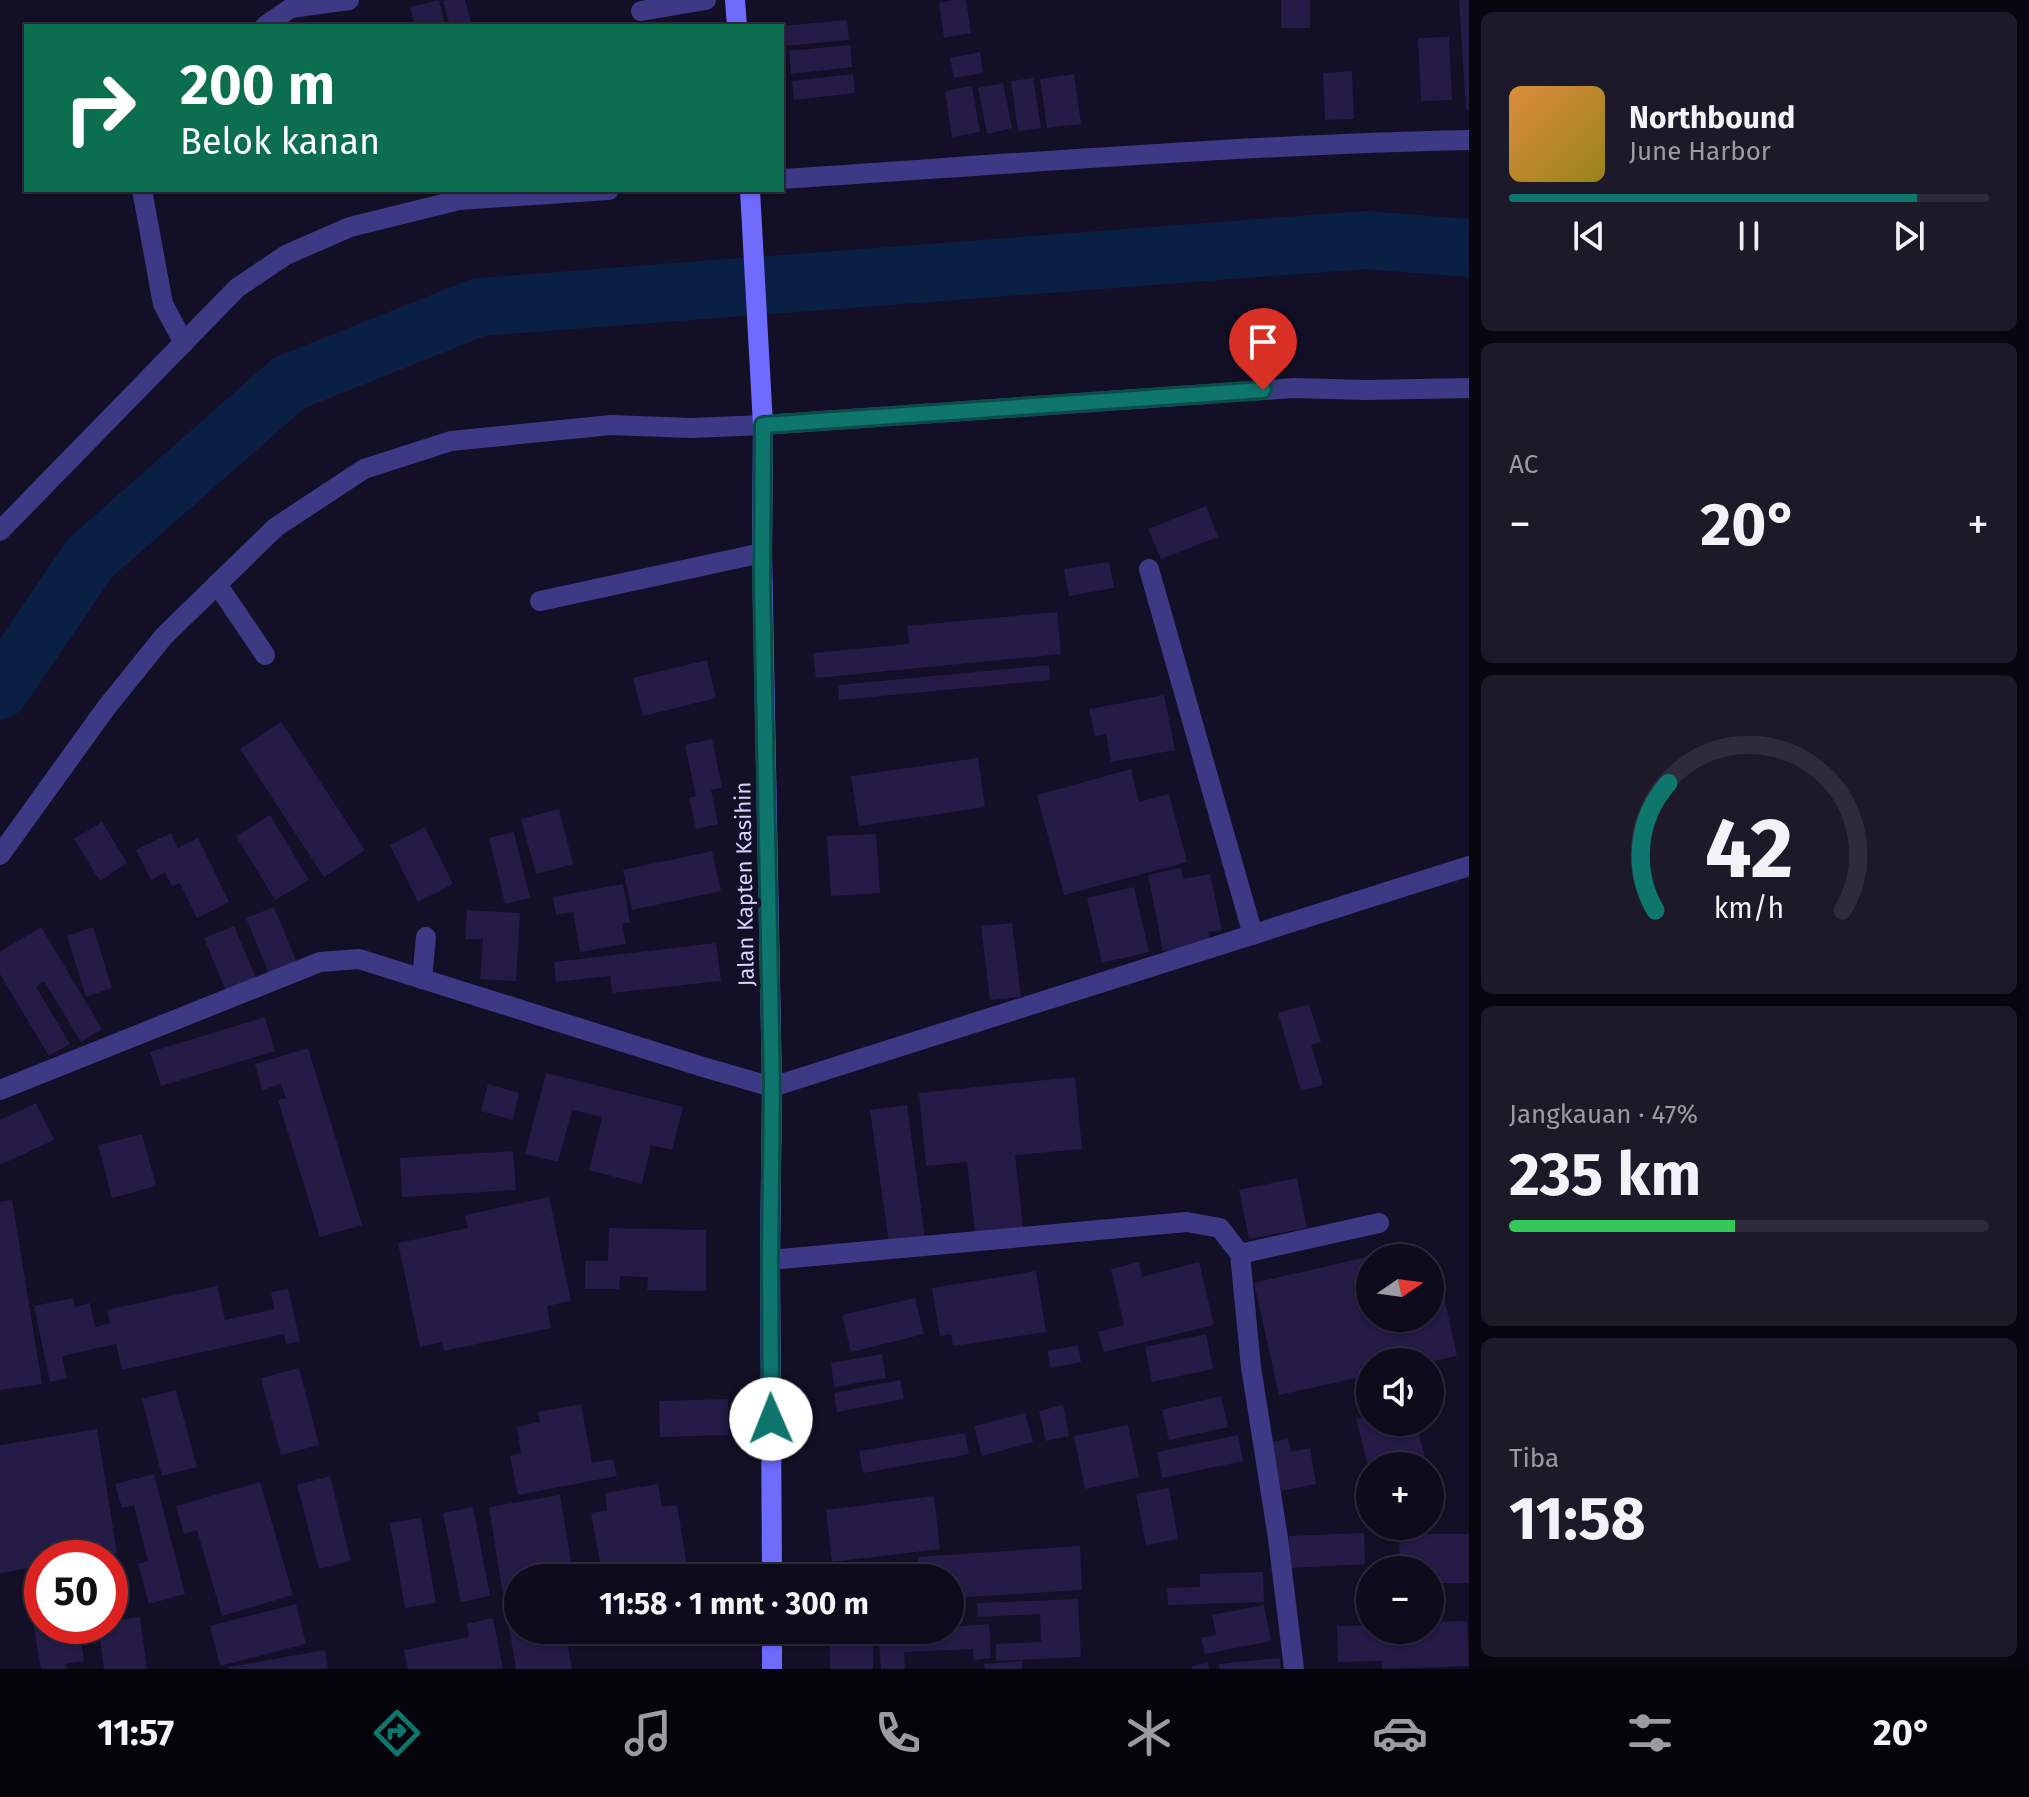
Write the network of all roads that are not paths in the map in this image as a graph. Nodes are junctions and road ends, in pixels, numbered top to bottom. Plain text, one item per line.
1 (349, 0) edge
2 (706, 0) edge
3 (735, 0) edge
4 (641, 11) dead end
5 (268, 24) edge
6 (737, 24) edge
7 (1469, 140) edge
8 (784, 179) edge
9 (142, 192) edge
10 (579, 192) edge
11 (750, 200) edge
12 (184, 343) junction
13 (1469, 388) edge
14 (763, 419) junction
15 (0, 531) edge
16 (762, 553) junction
17 (1149, 569) dead end
18 (217, 584) junction
19 (540, 601) dead end
20 (265, 655) dead end
21 (0, 855) edge
22 (1469, 866) edge
23 (1253, 935) junction
24 (426, 937) dead end
25 (422, 979) junction
26 (772, 1087) junction
27 (0, 1090) edge
28 (1379, 1223) dead end
29 (1240, 1254) junction
30 (770, 1260) junction
31 (772, 1564) edge
32 (772, 1644) edge
33 (772, 1669) edge
34 (1294, 1669) edge

1 - 5 street
2 - 4 street
3 - 6 main road
7 - 8 street
9 - 12 street
10 - 12 street
11 - 14 main road, Jalan Kapten Kasihin
12 - 15 street
13 - 14 street
14 - 16 main road, Jalan Kapten Kasihin
14 - 18 street
16 - 19 street
16 - 26 main road, Jalan Kapten Kasihin
17 - 23 street
18 - 20 street
18 - 21 street
22 - 23 street
23 - 26 street
24 - 25 street
25 - 26 street
25 - 27 street
26 - 30 main road, Jalan Kapten Kasihin
28 - 29 street
29 - 30 street
29 - 34 street
30 - 31 main road, Jalan Kapten Kasihin
32 - 33 main road

